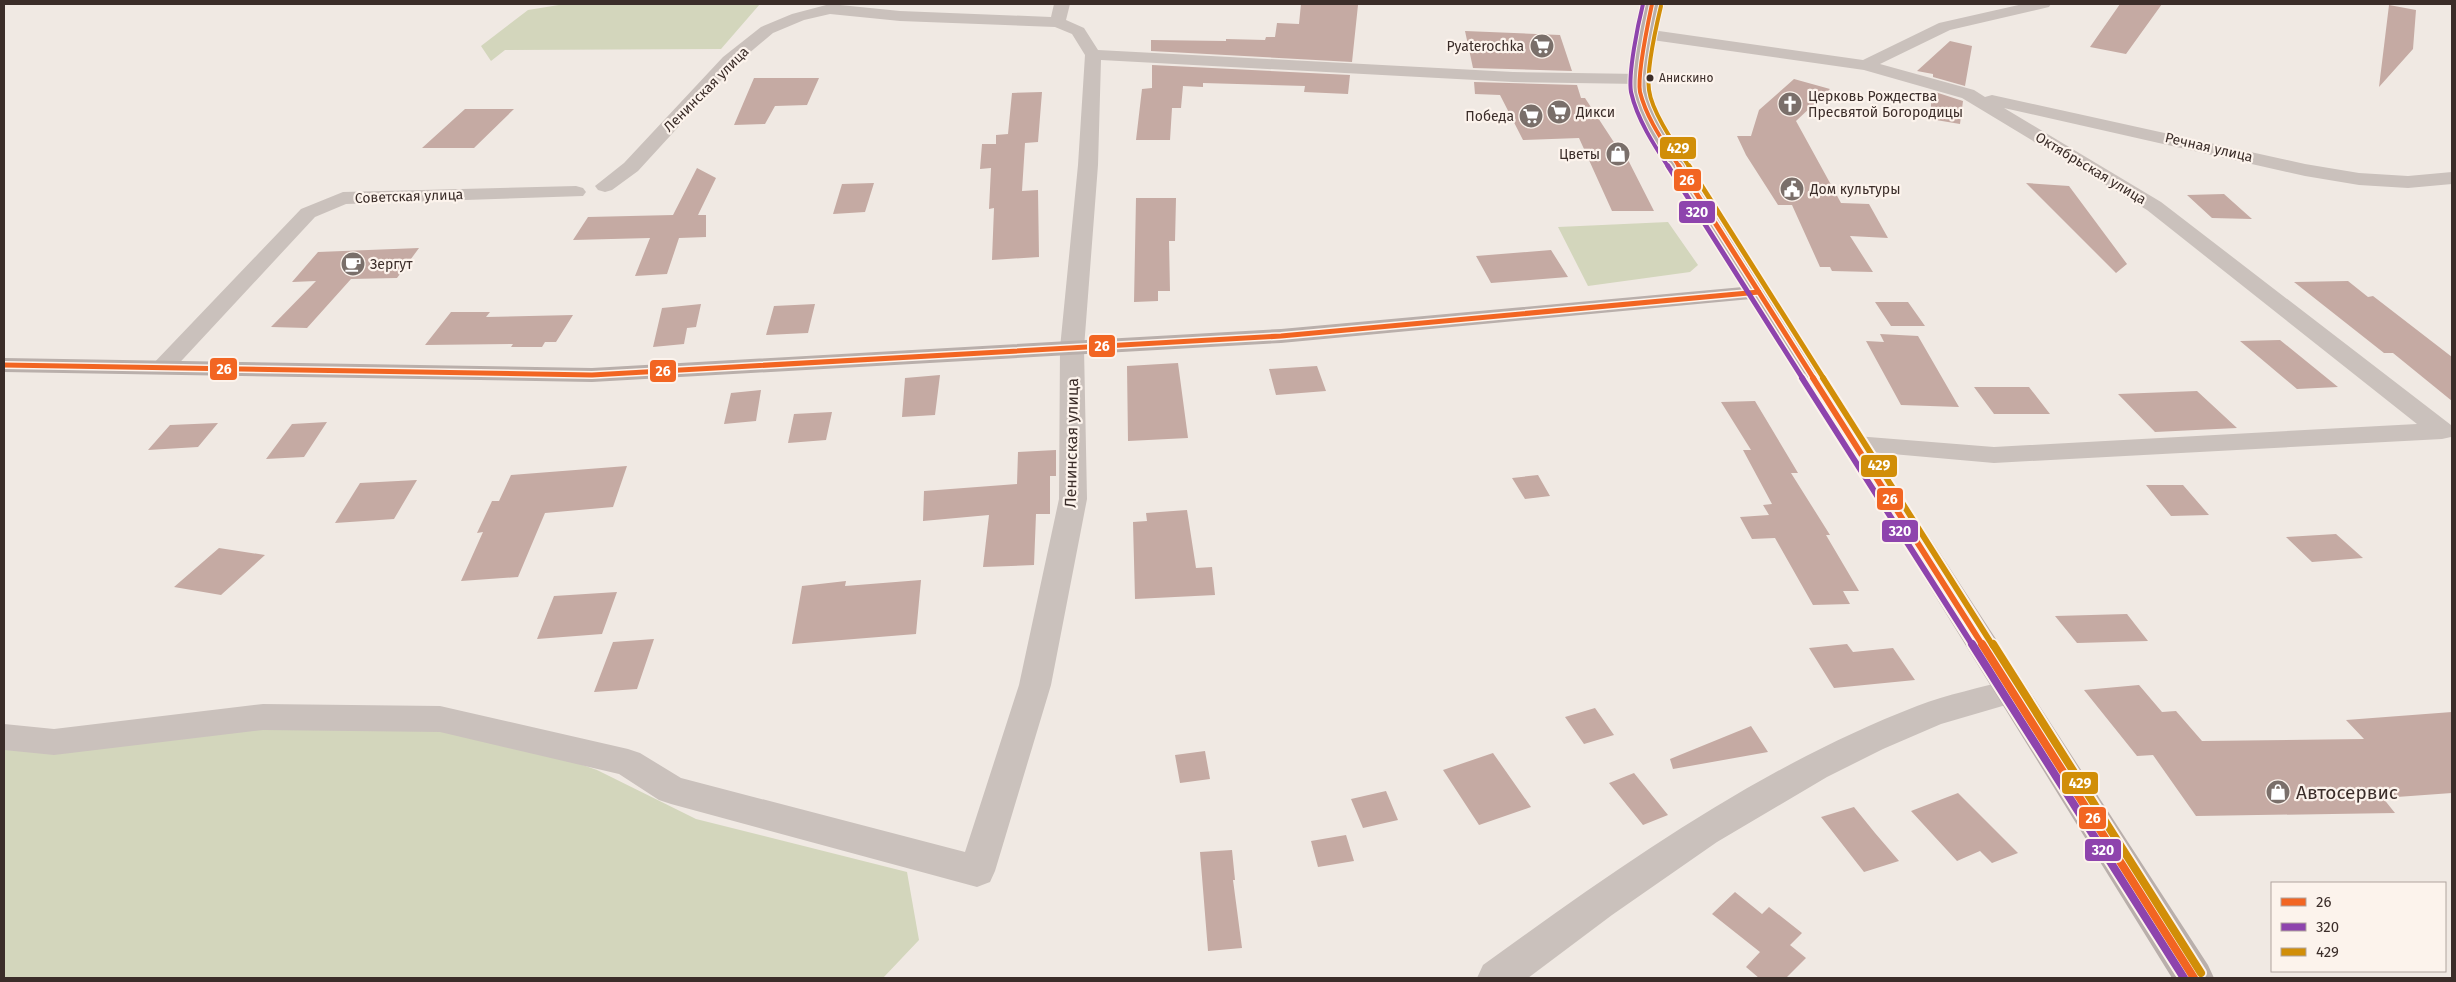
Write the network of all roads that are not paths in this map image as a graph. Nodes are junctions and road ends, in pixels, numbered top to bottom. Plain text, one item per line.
1 (1062, 4) edge
2 (1652, 4) edge
3 (2043, 4) edge
4 (1058, 22) junction
5 (1645, 34) junction
6 (1093, 55) junction
7 (1865, 65) junction
8 (1640, 79) junction
9 (1968, 94) junction
10 (2452, 178) edge
11 (605, 186) dead end
12 (576, 192) dead end
13 (1759, 292) junction
14 (1072, 348) junction
15 (4, 365) edge
16 (162, 367) junction
17 (1856, 444) junction
18 (2012, 691) junction
19 (4, 738) edge
20 (1497, 978) edge
21 (2194, 978) edge

1 - 4 street
2 - 5 main road
3 - 7 street
4 - 6 street, Ленинская улица
4 - 11 street, Ленинская улица
5 - 7 street, Октябрьская улица
5 - 8 main road
6 - 8 street
6 - 14 street, Ленинская улица
7 - 9 street, Октябрьская улица
8 - 13 main road
9 - 10 street, Речная улица
9 - 17 street, Октябрьская улица
12 - 16 street, Советская улица
13 - 14 main road
13 - 17 main road
14 - 16 main road
14 - 19 street, Ленинская улица
15 - 16 main road
17 - 18 main road
18 - 20 street
18 - 21 main road

